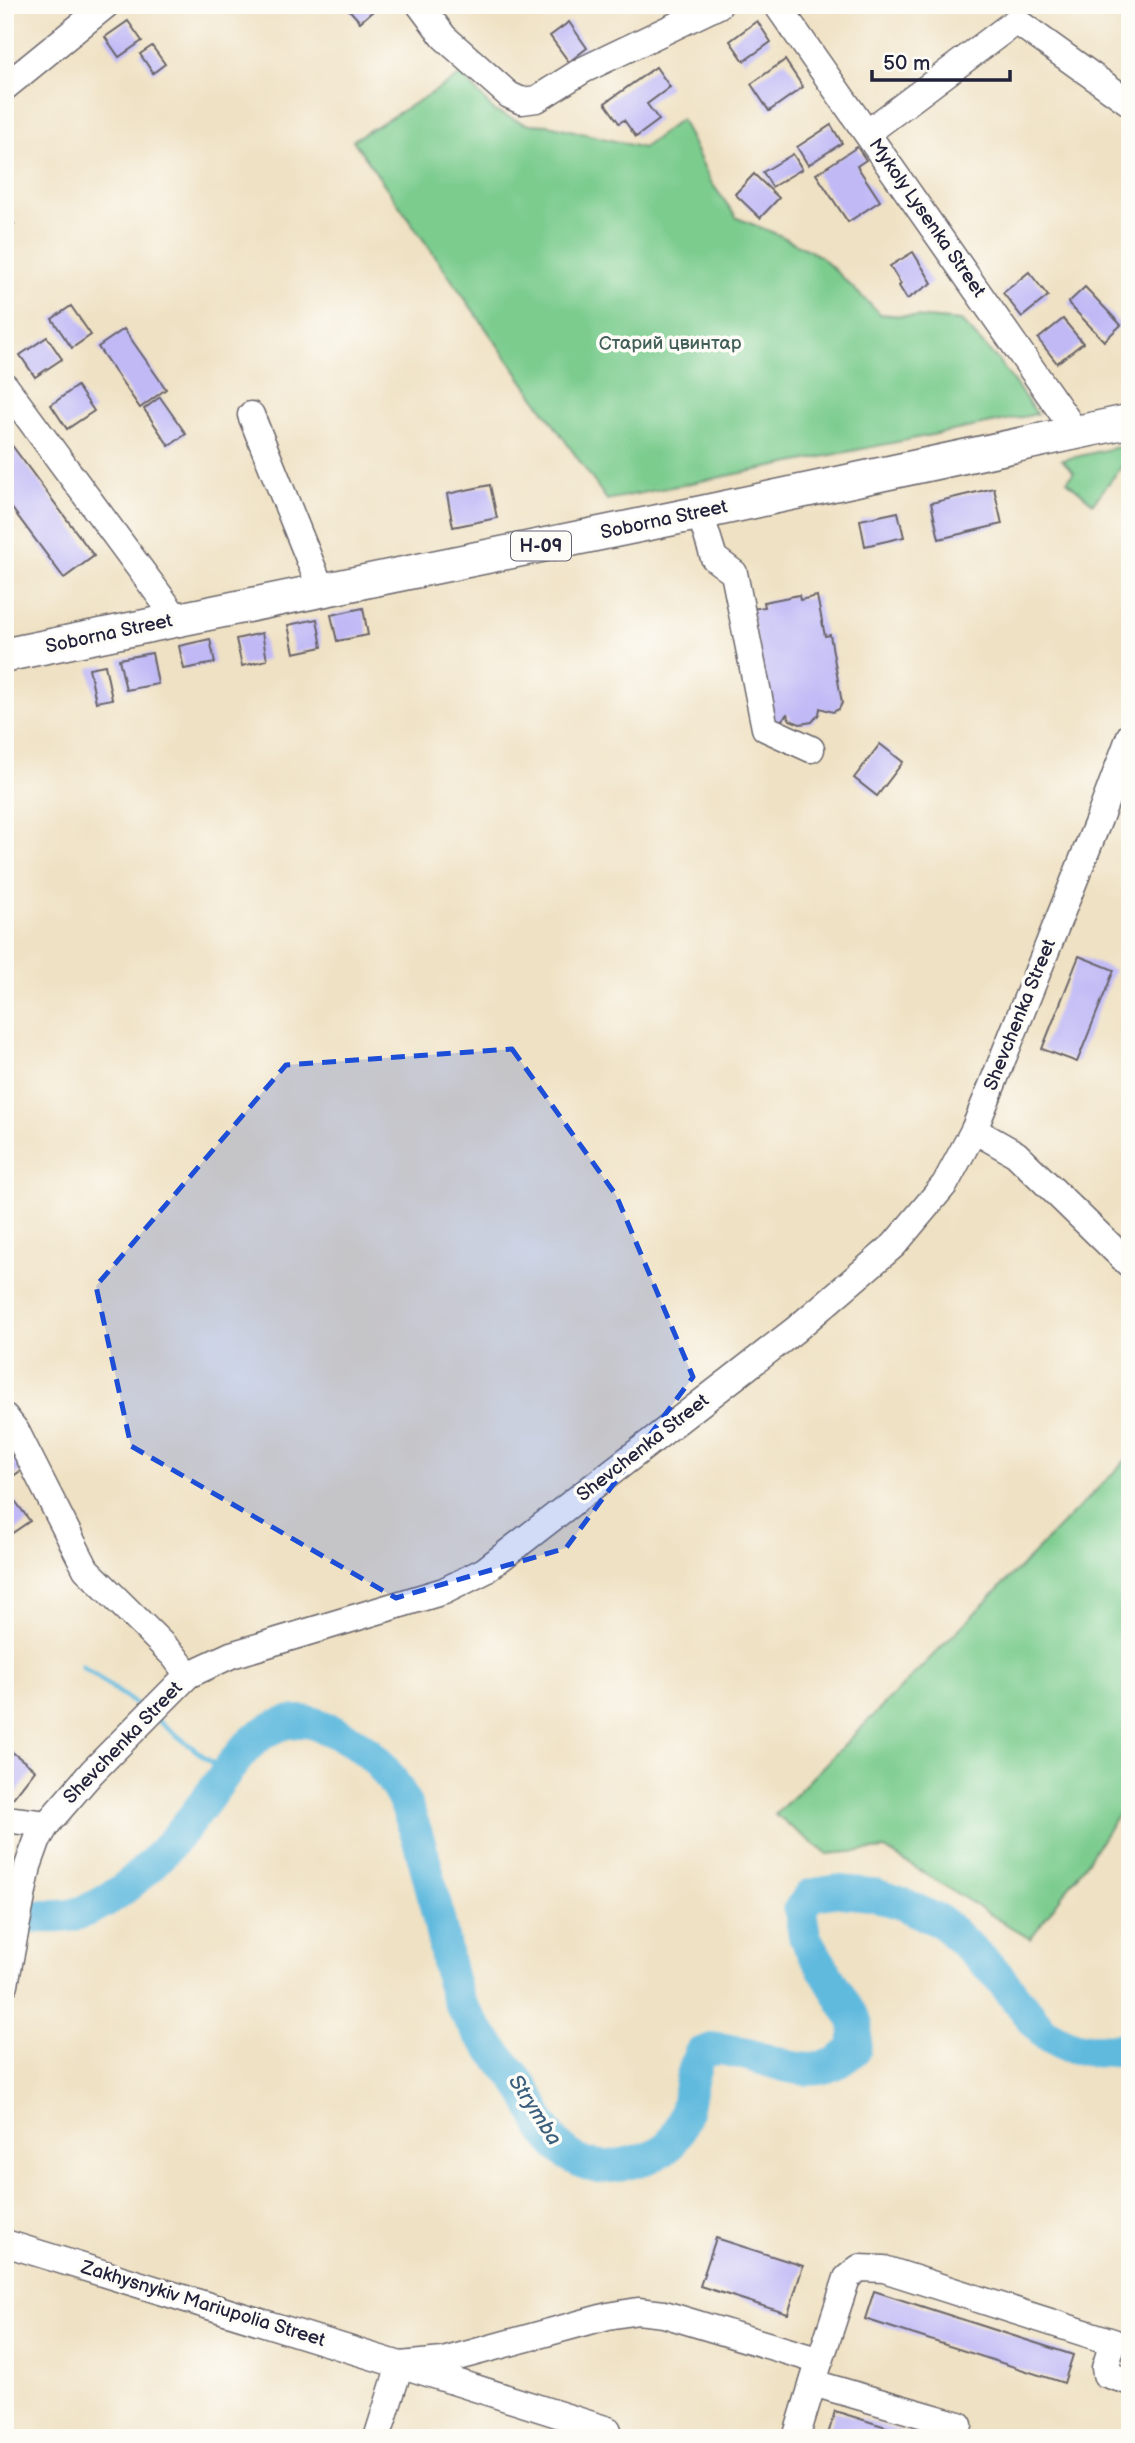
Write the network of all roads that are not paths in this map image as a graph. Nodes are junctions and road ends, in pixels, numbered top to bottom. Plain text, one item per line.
1 (106, 5) edge
2 (419, 5) edge
3 (719, 5) edge
4 (777, 5) edge
5 (1025, 13) edge
6 (5, 87) edge
7 (1130, 103) edge
8 (867, 133) junction
9 (5, 386) edge
10 (251, 415) dead end
11 (1130, 421) edge
12 (1075, 431) junction
13 (700, 513) junction
14 (321, 590) junction
15 (177, 619) junction
16 (5, 655) edge
17 (1130, 736) edge
18 (811, 749) dead end
19 (974, 1130) junction
20 (1130, 1265) edge
21 (5, 1417) edge
22 (188, 1675) junction
23 (5, 1819) edge
24 (47, 1824) junction
25 (8, 1961) edge
26 (5, 2243) edge
27 (1121, 2345) edge
28 (400, 2365) junction
29 (816, 2372) junction
30 (1130, 2382) edge
31 (959, 2425) dead end
32 (377, 2438) edge
33 (607, 2438) edge
34 (796, 2438) edge

1 - 6 street
2 - 3 street
4 - 8 street, Mykoly Lysenka Street
5 - 7 street
5 - 8 street
8 - 12 street, Mykoly Lysenka Street
9 - 15 street
10 - 14 street
11 - 12 main road, Н-09
12 - 13 main road, Soborna Street / Н-09
13 - 14 main road, Soborna Street / Н-09
13 - 18 street
14 - 15 main road, Soborna Street / Н-09
15 - 16 main road, Soborna Street / Н-09
17 - 19 street, Shevchenka Street
19 - 20 street
19 - 22 street, Shevchenka Street
21 - 22 street
22 - 24 street, Shevchenka Street
23 - 24 street
24 - 25 street, Shevchenka Street
26 - 28 street, Zakhysnykiv Mariupolia Street
27 - 29 street
27 - 30 street
28 - 29 street, Zakhysnykiv Mariupolia Street
28 - 32 street
28 - 33 street
29 - 31 street, Zakhysnykiv Mariupolia Street
29 - 34 street

